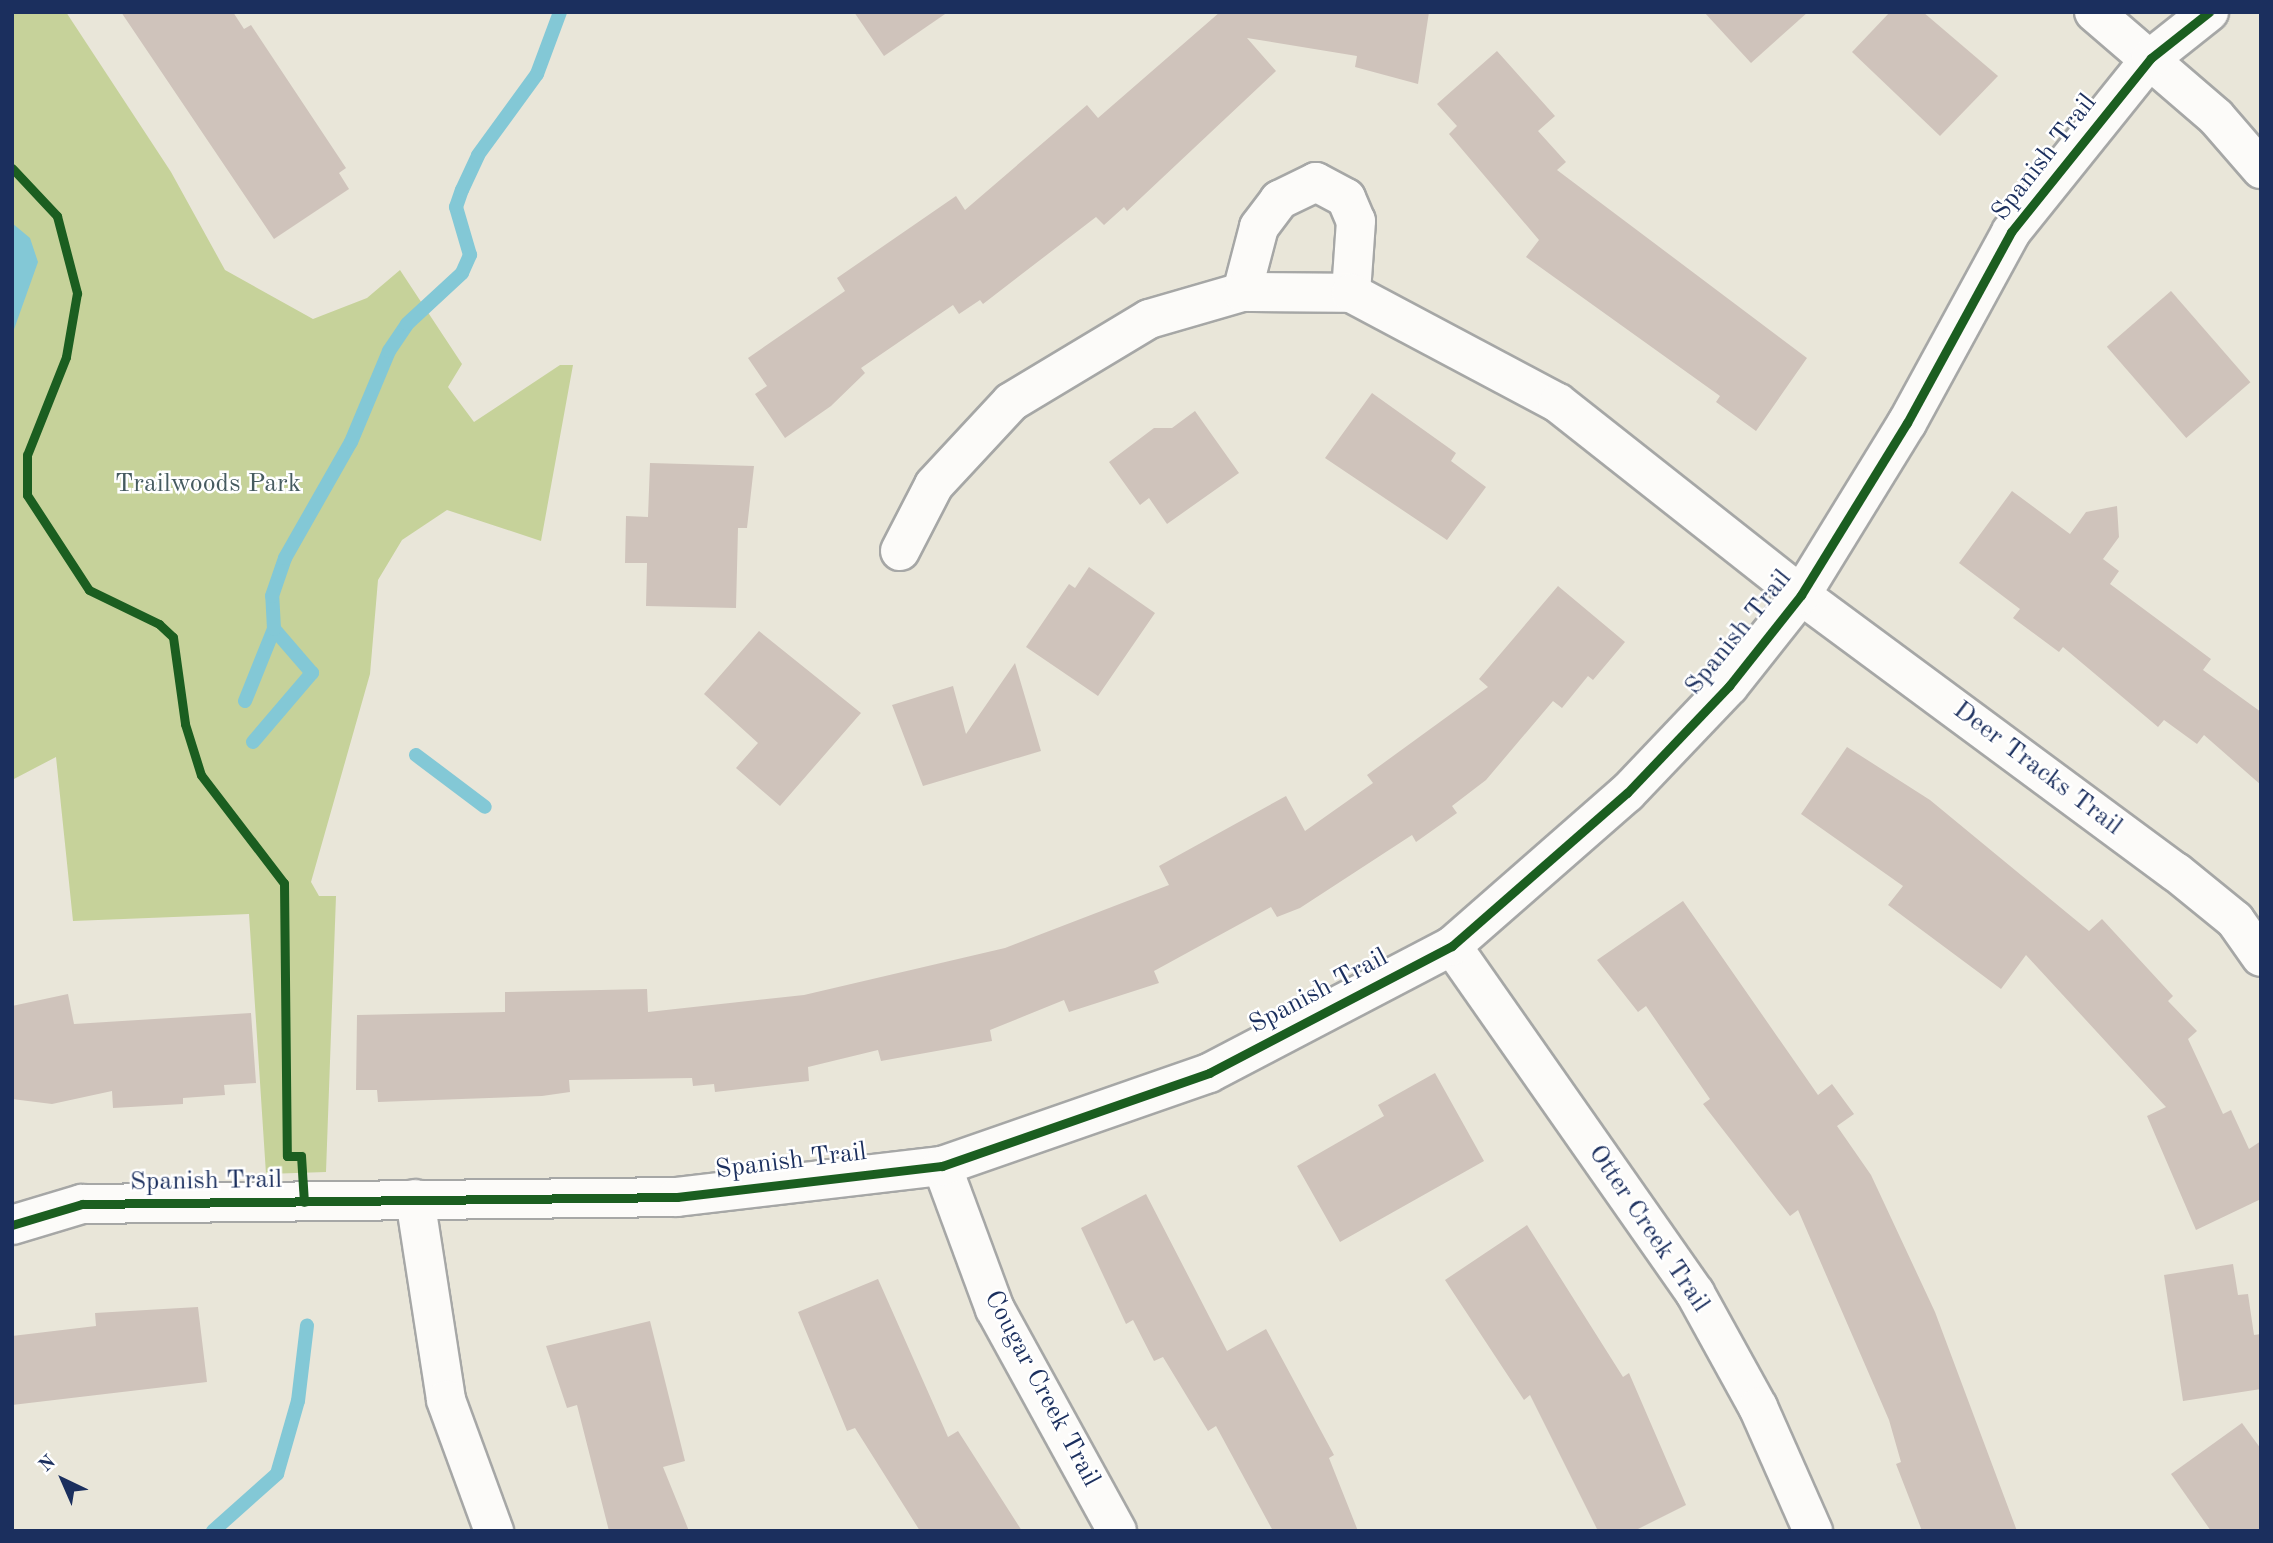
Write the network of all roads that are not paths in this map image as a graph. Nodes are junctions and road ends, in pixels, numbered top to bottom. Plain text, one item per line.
1 (2094, 12) edge
2 (2209, 12) edge
3 (2151, 58) junction
4 (2261, 169) edge
5 (1242, 292) junction
6 (1351, 293) junction
7 (900, 551) dead end
8 (1801, 594) junction
9 (1452, 946) junction
10 (2261, 957) edge
11 (942, 1166) junction
12 (415, 1199) junction
13 (12, 1225) edge
14 (494, 1531) edge
15 (1117, 1531) edge
16 (1813, 1531) edge

1 - 3 street
2 - 3 street, Spanish Trail
3 - 4 street
3 - 8 street, Spanish Trail
5 - 6 street
5 - 6 street
5 - 7 street
6 - 8 street, Deer Tracks Trail
8 - 9 street, Spanish Trail
8 - 10 street, Deer Tracks Trail
9 - 11 street, Spanish Trail
9 - 16 street, Otter Creek Trail
11 - 12 street, Spanish Trail
11 - 15 street, Cougar Creek Trail
12 - 13 street, Spanish Trail
12 - 14 street

